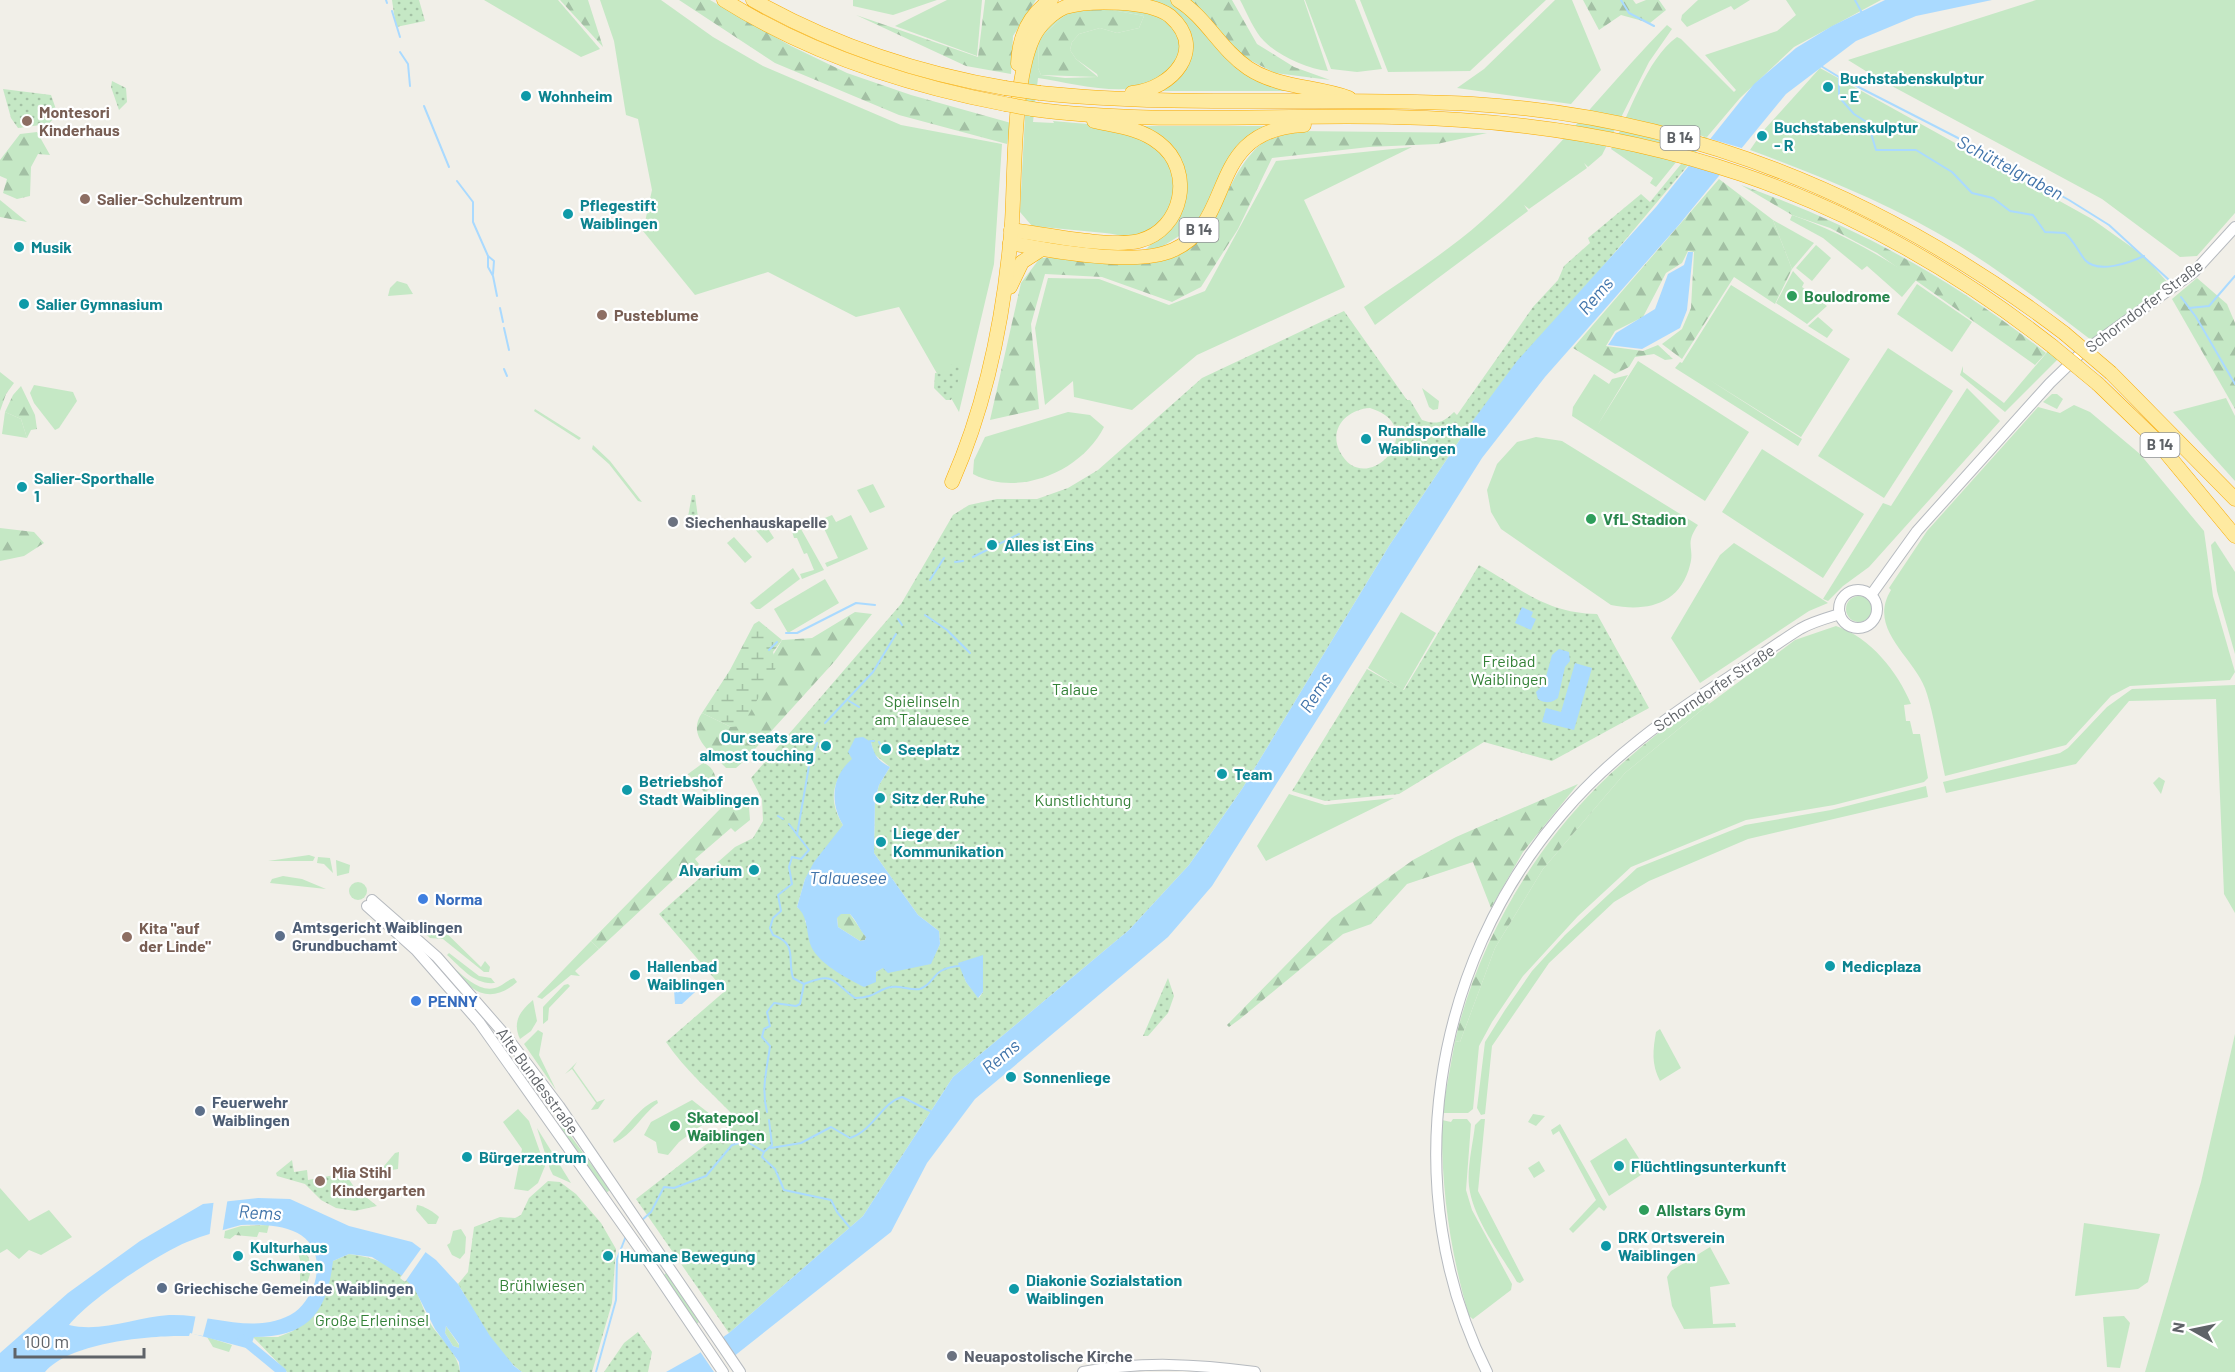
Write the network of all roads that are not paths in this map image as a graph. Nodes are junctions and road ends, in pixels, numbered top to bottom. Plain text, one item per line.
1 (724, 0) edge
2 (753, 0) edge
3 (1051, 0) edge
4 (1178, 0) edge
5 (1091, 98) junction
6 (1020, 99) junction
7 (1356, 101) junction
8 (1050, 112) junction
9 (1325, 117) junction
10 (2235, 227) edge
11 (1011, 236) junction
12 (1042, 249) junction
13 (1001, 309) junction
14 (952, 482) dead end
15 (2233, 496) edge
16 (2235, 536) edge
17 (1871, 595) junction
18 (1840, 614) junction
19 (723, 1372) edge
20 (740, 1372) edge
21 (1083, 1372) edge
22 (1255, 1372) edge
23 (1487, 1372) edge

1 - 8 highway, B 14, bridge
2 - 5 highway, B 14, bridge
3 - 6 highway
4 - 7 highway
5 - 6 highway
5 - 7 highway, B 14
6 - 11 highway
7 - 15 highway, B 14, bridge
8 - 9 highway, B 14
8 - 11 highway, B 14
9 - 12 highway, B 14
9 - 16 highway, B 14, bridge
10 - 17 main road, Schorndorfer Straße
11 - 12 highway, B 14
11 - 13 highway
12 - 13 highway
13 - 14 highway
17 - 18 main road
17 - 18 main road
18 - 23 main road, Schorndorfer Straße
19 - 20 main road, Alte Bundesstraße
21 - 22 main road

